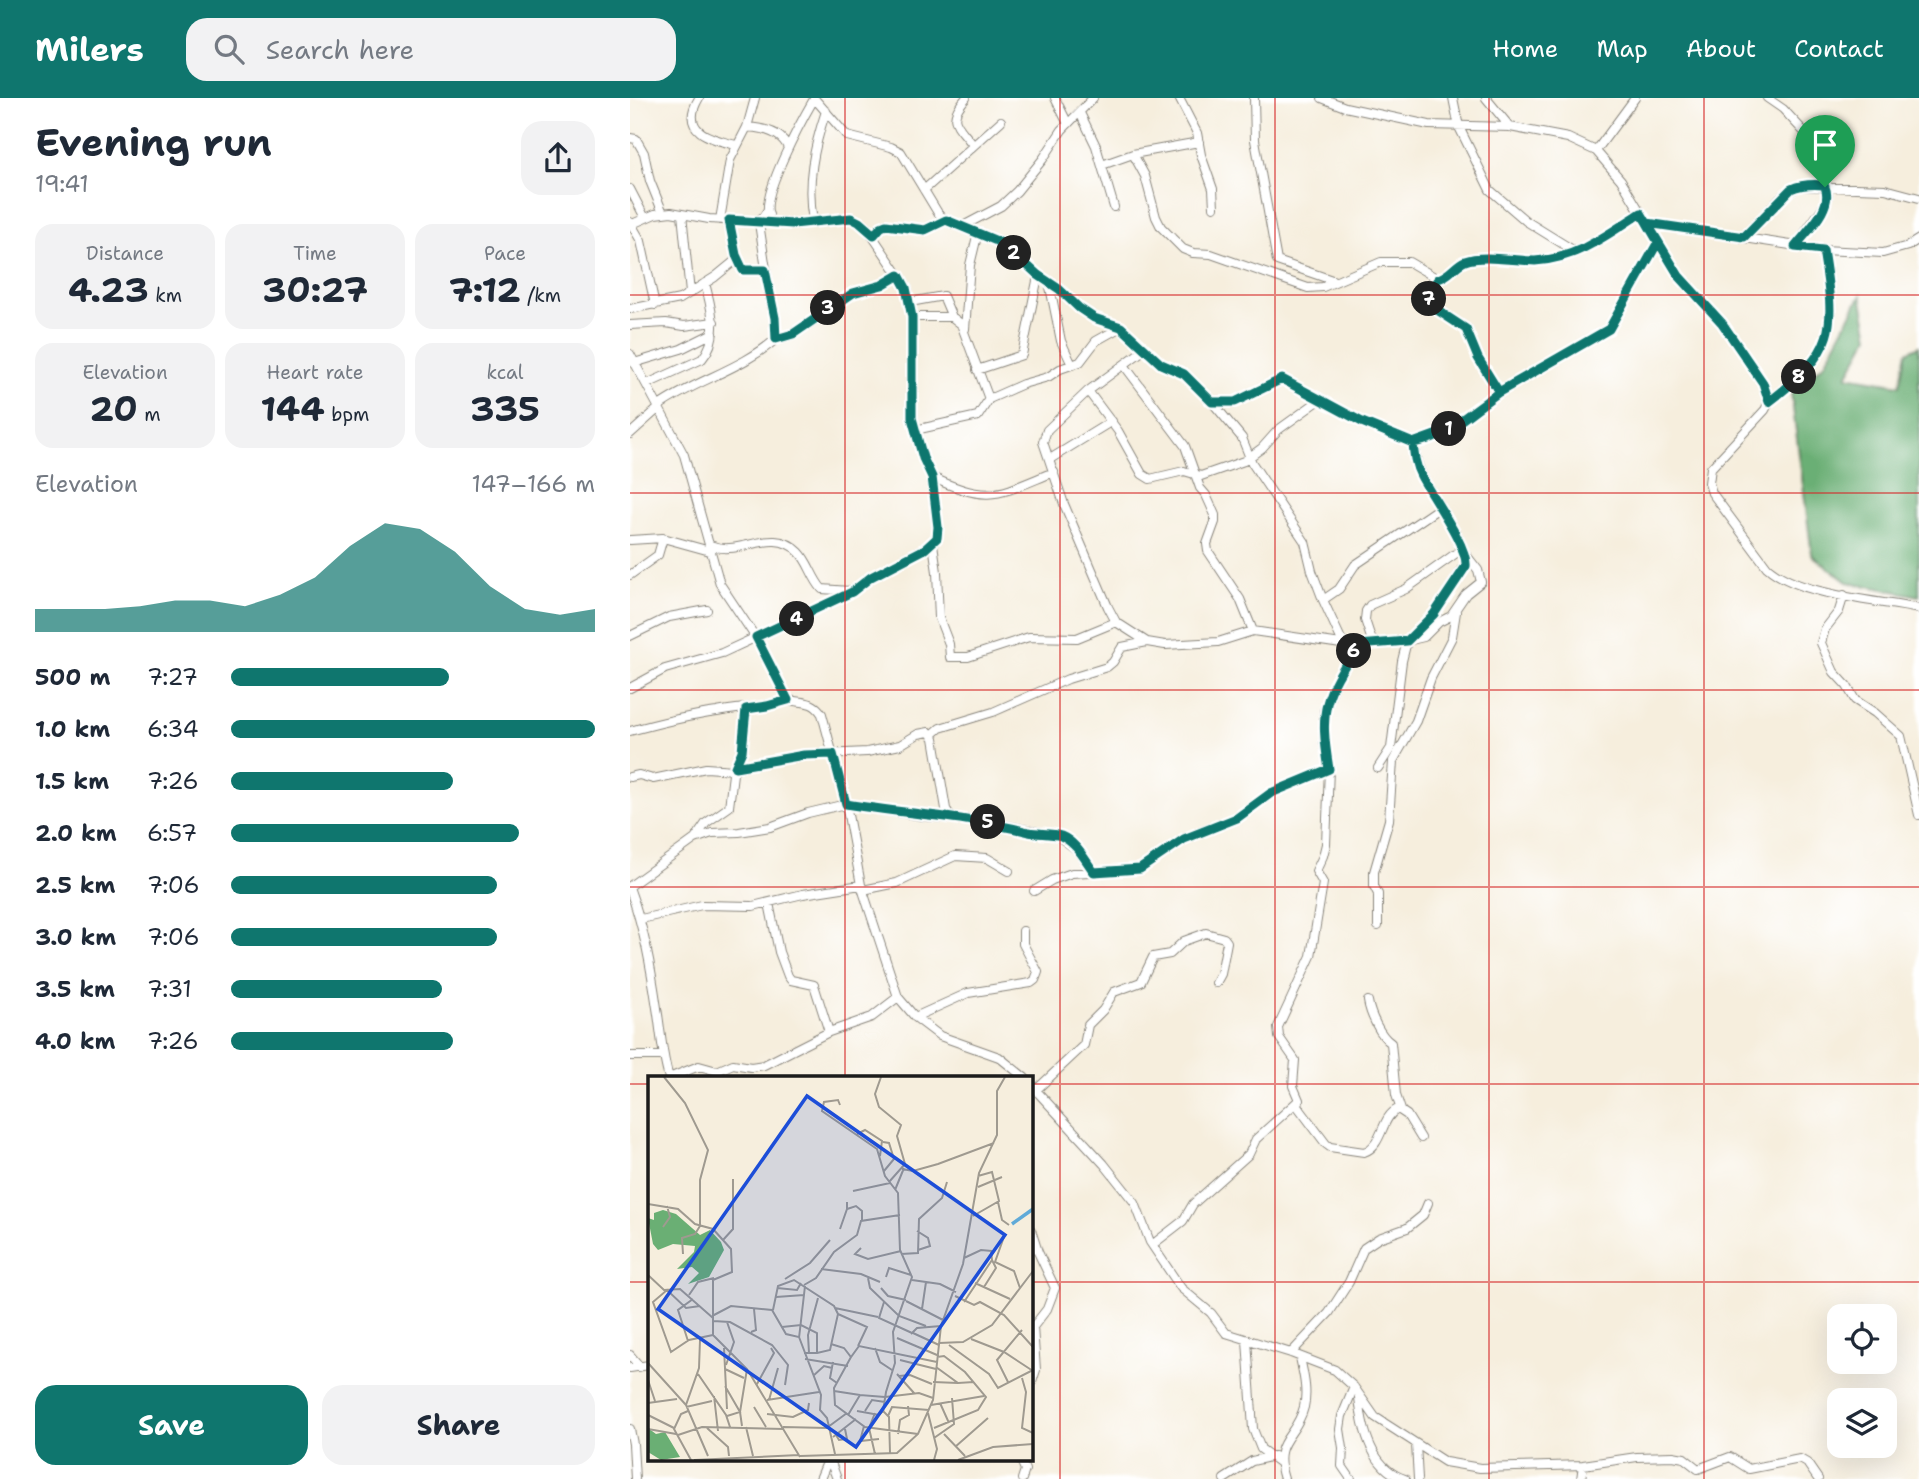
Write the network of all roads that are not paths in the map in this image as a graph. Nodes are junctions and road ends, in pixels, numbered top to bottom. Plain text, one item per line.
1 (699, 98) edge
2 (755, 98) edge
3 (814, 98) edge
4 (966, 98) edge
5 (1055, 98) edge
6 (1093, 98) edge
7 (1179, 98) edge
8 (1254, 98) edge
9 (1322, 98) edge
10 (1453, 98) edge
11 (1486, 98) edge
12 (1635, 98) edge
13 (1767, 98) edge
14 (1345, 102) edge
15 (826, 111) junction
16 (1080, 113) junction
17 (1001, 121) dead end
18 (1068, 124) junction
19 (747, 127) junction
20 (1459, 127) junction
21 (1510, 127) junction
22 (630, 138) edge
23 (1199, 142) junction
24 (736, 145) junction
25 (973, 145) junction
26 (788, 148) junction
27 (1596, 151) junction
28 (1133, 154) junction
29 (1102, 164) junction
30 (1824, 185) junction
31 (630, 189) edge
32 (925, 190) junction
33 (1919, 198) edge
34 (1114, 207) dead end
35 (1214, 207) dead end
36 (767, 211) junction
37 (663, 213) junction
38 (1641, 213) junction
39 (682, 214) junction
40 (645, 218) junction
41 (724, 220) junction
42 (813, 220) junction
43 (946, 220) junction
44 (759, 223) junction
45 (776, 223) junction
46 (1647, 223) junction
47 (631, 224) edge
48 (963, 226) junction
49 (978, 232) junction
50 (874, 235) junction
51 (1744, 237) junction
52 (1919, 239) edge
53 (1658, 242) junction
54 (1795, 247) junction
55 (1823, 250) junction
56 (1576, 252) junction
57 (737, 259) junction
58 (1276, 261) junction
59 (765, 270) junction
60 (899, 275) junction
61 (1038, 275) junction
62 (1269, 276) junction
63 (1438, 279) junction
64 (1335, 281) junction
65 (1049, 282) junction
66 (705, 284) junction
67 (690, 293) junction
68 (910, 302) junction
69 (655, 305) junction
70 (630, 309) edge
71 (912, 317) junction
72 (952, 317) junction
73 (714, 322) junction
74 (630, 325) edge
75 (1121, 327) junction
76 (965, 332) junction
77 (713, 333) junction
78 (776, 339) junction
79 (1145, 349) junction
80 (630, 354) edge
81 (634, 363) junction
82 (1072, 365) junction
83 (1124, 365) junction
84 (977, 369) junction
85 (647, 384) junction
86 (1088, 391) junction
87 (1499, 392) junction
88 (989, 399) junction
89 (1321, 399) junction
90 (1212, 402) junction
91 (1769, 402) junction
92 (659, 407) junction
93 (1112, 421) junction
94 (915, 430) junction
95 (630, 434) edge
96 (1413, 443) junction
97 (1250, 457) junction
98 (1050, 459) junction
99 (1054, 472) junction
100 (1195, 475) junction
101 (932, 477) junction
102 (1439, 508) junction
103 (663, 538) junction
104 (630, 540) edge
105 (933, 544) junction
106 (710, 548) junction
107 (1463, 552) junction
108 (630, 575) edge
109 (852, 592) junction
110 (1844, 595) junction
111 (1323, 600) junction
112 (1919, 609) edge
113 (707, 611) dead end
114 (1455, 612) junction
115 (1116, 622) junction
116 (1253, 631) junction
117 (630, 636) edge
118 (756, 637) junction
119 (1407, 641) junction
120 (1147, 642) junction
121 (1373, 644) junction
122 (1353, 645) junction
123 (630, 688) edge
124 (788, 700) junction
125 (746, 709) junction
126 (630, 731) edge
127 (932, 735) junction
128 (833, 754) junction
129 (1378, 768) dead end
130 (735, 769) junction
131 (1329, 769) junction
132 (630, 778) edge
133 (846, 804) junction
134 (1919, 815) edge
135 (951, 817) junction
136 (695, 839) junction
137 (1009, 871) dead end
138 (1094, 872) junction
139 (862, 887) junction
140 (630, 888) edge
141 (1034, 891) dead end
142 (769, 903) junction
143 (640, 919) junction
144 (1378, 926) dead end
145 (1023, 932) dead end
146 (1216, 983) dead end
147 (898, 996) junction
148 (1368, 1001) dead end
149 (915, 1017) junction
150 (829, 1032) junction
151 (630, 1056) edge
152 (663, 1056) junction
153 (668, 1076) edge
154 (674, 1076) edge
155 (1022, 1076) edge
156 (1034, 1087) edge
157 (1296, 1104) junction
158 (1401, 1110) junction
159 (1421, 1138) dead end
160 (1428, 1203) dead end
161 (1032, 1233) edge
162 (1152, 1245) junction
163 (1247, 1340) junction
164 (1291, 1353) junction
165 (630, 1355) edge
166 (1300, 1357) junction
167 (645, 1366) edge
168 (630, 1368) edge
169 (1032, 1382) edge
170 (1357, 1390) junction
171 (630, 1429) edge
172 (1416, 1444) junction
173 (1277, 1458) junction
174 (828, 1462) edge
175 (830, 1462) edge
176 (1022, 1462) edge
177 (1583, 1465) junction
178 (635, 1479) edge
179 (820, 1479) edge
180 (837, 1479) edge
181 (1022, 1479) edge
182 (1224, 1479) edge
183 (1284, 1479) edge
184 (1352, 1479) edge
185 (1405, 1479) edge
186 (1418, 1479) edge
187 (1581, 1479) edge
188 (1818, 1479) edge

1 - 24 street
2 - 19 street
3 - 15 street
3 - 26 street
4 - 25 street
5 - 18 street
6 - 16 street
7 - 23 street
8 - 58 street
9 - 14 street
10 - 20 street
11 - 21 street
12 - 27 street
13 - 30 street
14 - 20 street
15 - 32 street
15 - 42 street
16 - 18 street
16 - 29 street
17 - 25 street
18 - 48 street
19 - 24 street
19 - 26 street
20 - 21 street
20 - 56 street
21 - 27 street
22 - 37 street
23 - 28 street
23 - 35 street
24 - 41 street
25 - 32 street
26 - 36 street
27 - 38 street
28 - 29 street
28 - 62 street
29 - 34 street
30 - 33 street
30 - 51 street
30 - 54 street
31 - 40 street
32 - 43 street
36 - 44 street
36 - 45 street
37 - 39 street
37 - 40 street
38 - 46 street
38 - 56 street
39 - 41 street
39 - 67 street
40 - 47 street
41 - 44 street
41 - 57 street
42 - 45 street
42 - 50 street
43 - 48 street
43 - 50 street
44 - 45 street
44 - 59 street
46 - 51 street
46 - 53 street
47 - 69 street
48 - 49 street
49 - 61 street
49 - 76 street
50 - 60 street
51 - 54 street
52 - 55 street
53 - 87 street
53 - 91 street
54 - 55 street
55 - 91 street
56 - 63 street
57 - 59 street
57 - 66 street
58 - 62 street
58 - 64 street
59 - 78 street
60 - 68 street
60 - 78 street
61 - 65 street
61 - 84 street
62 - 64 street
63 - 64 street
63 - 87 street
65 - 75 street
65 - 82 street
66 - 67 street
66 - 73 street
67 - 69 street
68 - 71 street
68 - 72 street
69 - 70 street
71 - 72 street
71 - 94 street
72 - 76 street
73 - 74 street
73 - 77 street
75 - 79 street
75 - 82 street
76 - 84 street
77 - 81 street
77 - 85 street
78 - 92 street
79 - 83 street
79 - 90 street
80 - 81 street
81 - 85 street
82 - 88 street
83 - 86 street
83 - 100 street
84 - 88 street
85 - 92 street
86 - 93 street
86 - 98 street
87 - 96 street
88 - 94 street
89 - 90 street
89 - 96 street
89 - 97 street
90 - 97 street
91 - 110 street
92 - 95 street
92 - 106 street
93 - 98 street
93 - 100 street
94 - 101 street
96 - 102 street
97 - 100 street
97 - 111 street
98 - 99 street
99 - 101 street
99 - 115 street
100 - 116 street
101 - 105 street
102 - 107 street
102 - 111 street
103 - 104 street
103 - 106 street
103 - 108 street
105 - 109 street
105 - 115 street
106 - 109 street
106 - 118 street
107 - 114 street
107 - 119 street
107 - 121 street
109 - 118 street
110 - 112 street
110 - 134 street
111 - 122 street
113 - 117 street
114 - 119 street
114 - 144 street
115 - 120 street
116 - 120 street
116 - 122 street
118 - 123 street
118 - 124 street
119 - 121 street
119 - 129 street
120 - 127 street
121 - 122 street
122 - 131 street
124 - 125 street
124 - 128 street
125 - 126 street
125 - 130 street
127 - 128 street
127 - 135 street
128 - 130 street
128 - 133 street
130 - 132 street
130 - 136 street
131 - 138 street
131 - 157 street
133 - 135 street
133 - 136 street
133 - 139 street
135 - 138 street
136 - 140 street
137 - 139 street
138 - 141 street
139 - 142 street
139 - 147 street
140 - 143 street
142 - 143 street
142 - 150 street
143 - 152 street
145 - 149 street
146 - 156 street
147 - 149 street
147 - 150 street
148 - 158 street
149 - 155 street
150 - 154 street
151 - 152 street
152 - 153 street
156 - 162 street
157 - 158 street
157 - 162 street
158 - 159 street
160 - 164 street
161 - 169 street
162 - 163 street
163 - 164 street
163 - 173 street
164 - 166 street
165 - 167 street
166 - 170 street
166 - 173 street
167 - 168 street
170 - 172 street
170 - 184 street
170 - 185 street
171 - 178 street
172 - 177 street
172 - 186 street
173 - 182 street
173 - 183 street
174 - 179 street
175 - 180 street
176 - 181 street
177 - 187 street
177 - 188 street

